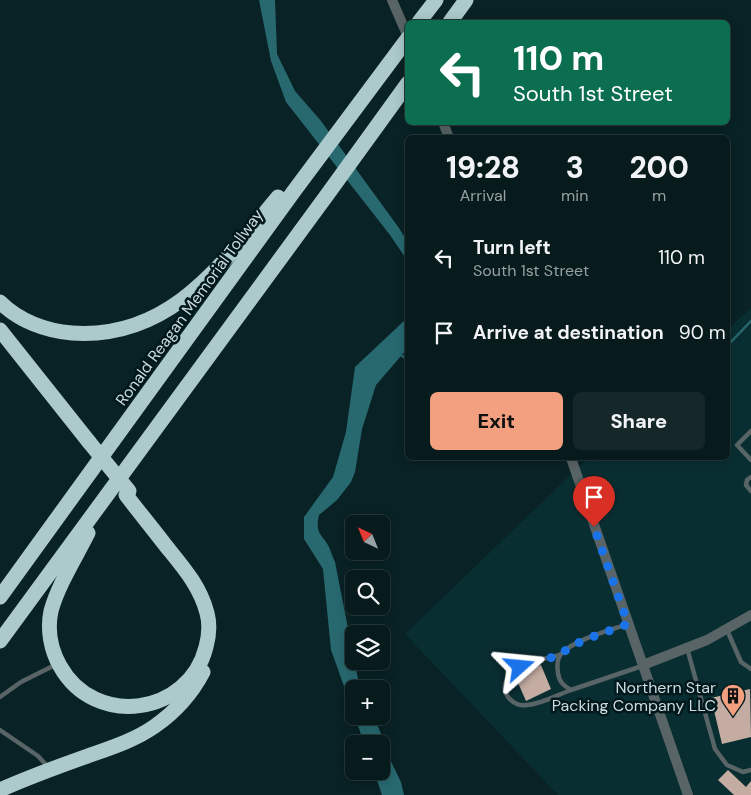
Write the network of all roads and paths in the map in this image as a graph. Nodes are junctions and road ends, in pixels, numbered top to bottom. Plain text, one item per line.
1 (392, 0) edge
2 (436, 0) edge
3 (466, 0) edge
4 (421, 20) edge
5 (451, 20) edge
6 (405, 31) edge
7 (405, 42) edge
8 (405, 87) edge
9 (313, 162) junction
10 (0, 302) edge
11 (0, 330) edge
12 (0, 341) edge
13 (751, 431) edge
14 (88, 444) junction
15 (572, 460) edge
16 (751, 460) edge
17 (751, 477) edge
18 (751, 491) edge
19 (128, 493) junction
20 (107, 496) junction
21 (0, 597) edge
22 (751, 615) edge
23 (628, 624) junction
24 (727, 630) junction
25 (0, 641) edge
26 (687, 648) junction
27 (560, 655) junction
28 (58, 663) junction
29 (643, 665) junction
30 (751, 669) edge
31 (571, 690) junction
32 (0, 697) edge
33 (0, 730) edge
34 (50, 769) junction
35 (751, 770) edge
36 (0, 790) edge
37 (688, 795) edge

1 - 6 street
2 - 4 highway
3 - 5 highway
7 - 9 highway
8 - 20 highway
9 - 10 highway
9 - 21 highway, Ronald Reagan Memorial Tollway
11 - 14 highway
12 - 14 highway
13 - 16 lane
14 - 19 highway
15 - 23 street
17 - 18 lane
19 - 28 highway
19 - 34 highway
20 - 25 highway
20 - 28 highway
22 - 24 street
23 - 27 lane
23 - 29 street
24 - 26 street
24 - 30 lane
26 - 29 street
26 - 35 lane
27 - 31 lane
27 - 31 lane
28 - 32 lane
29 - 31 lane
29 - 37 street
33 - 34 lane
34 - 36 highway

